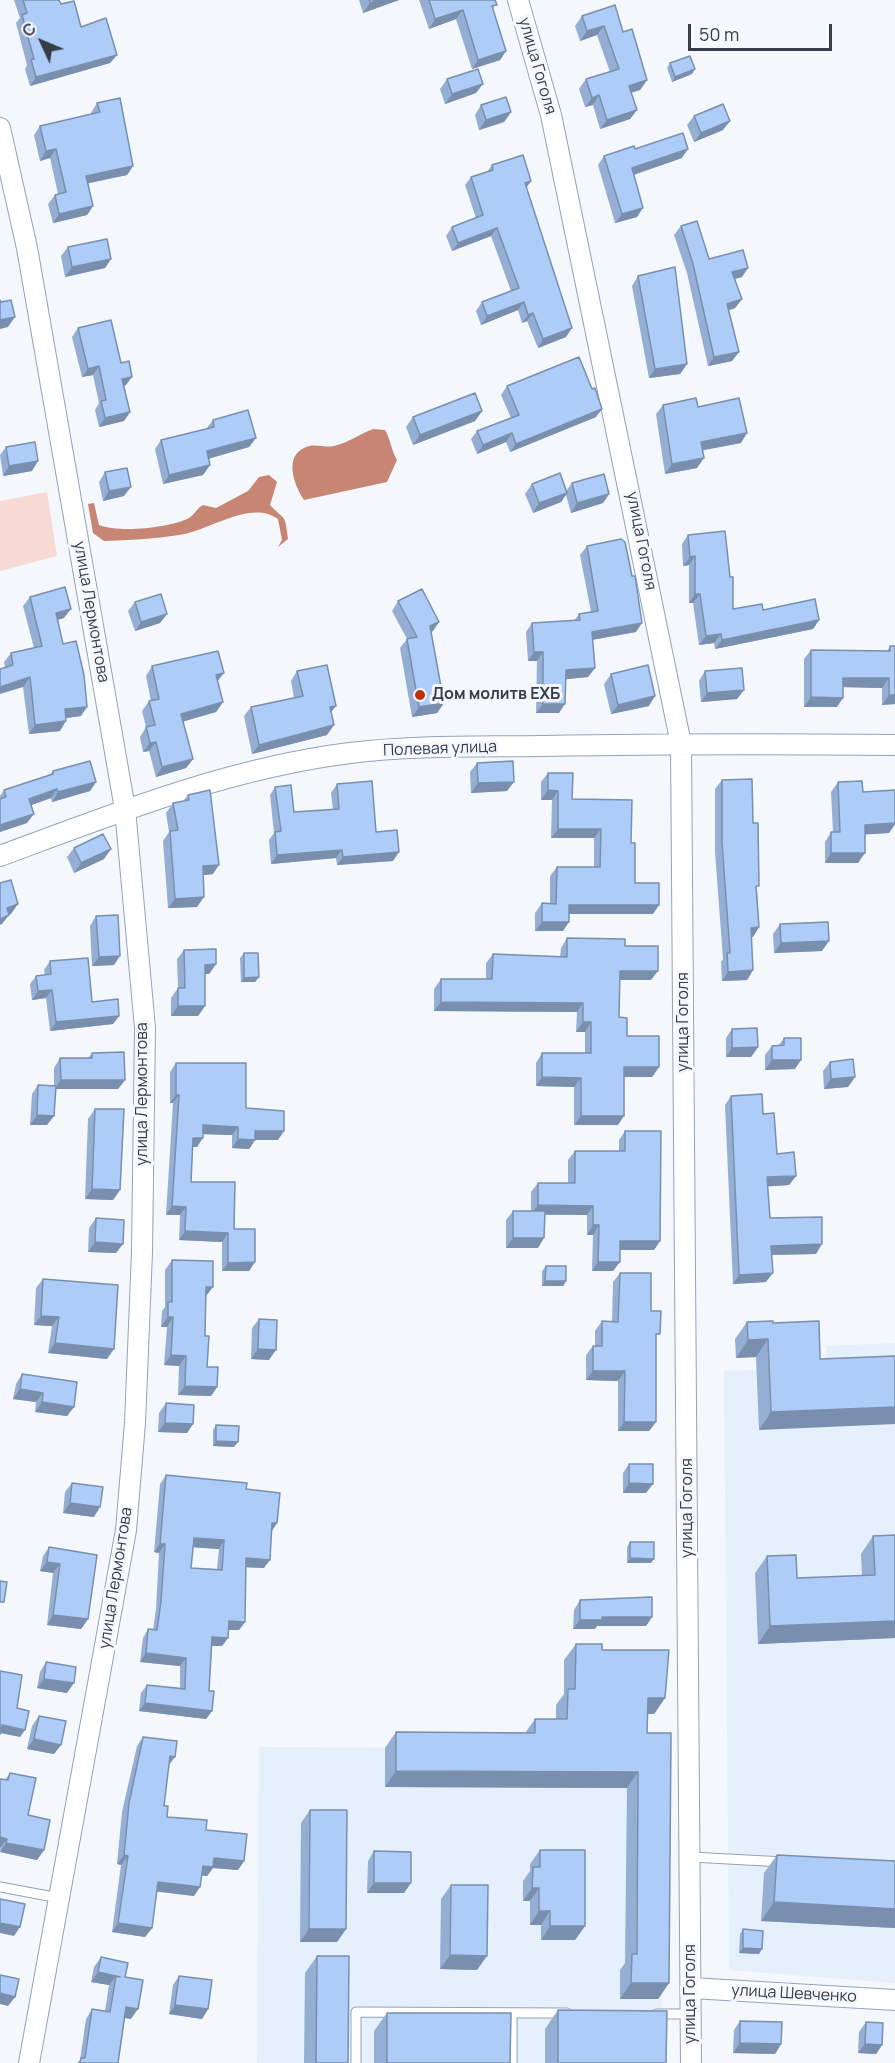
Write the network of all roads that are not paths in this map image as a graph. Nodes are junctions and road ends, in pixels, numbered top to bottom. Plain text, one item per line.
1 (518, 0) edge
2 (0, 128) edge
3 (681, 744) junction
4 (895, 745) edge
5 (125, 810) junction
6 (0, 856) edge
7 (691, 1857) junction
8 (800, 1863) edge
9 (0, 1887) edge
10 (59, 1898) junction
11 (692, 1988) junction
12 (895, 2000) edge
13 (513, 2013) junction
14 (582, 2013) edge
15 (651, 2014) edge
16 (692, 2014) junction
17 (29, 2063) edge
18 (356, 2063) edge
19 (512, 2063) edge
20 (691, 2063) edge

1 - 3 street, улица Гоголя
2 - 5 street, улица Лермонтова
3 - 4 street, Полевая улица
3 - 5 street, Полевая улица
3 - 7 street, улица Гоголя
5 - 6 street, Полевая улица
5 - 10 street, улица Лермонтова
7 - 8 lane
7 - 11 street, улица Гоголя
9 - 10 lane
10 - 17 street, улица Лермонтова
11 - 12 street, улица Шевченко
11 - 16 street, улица Гоголя
13 - 14 lane
13 - 18 lane
13 - 19 lane
15 - 16 lane
16 - 20 street, улица Гоголя

